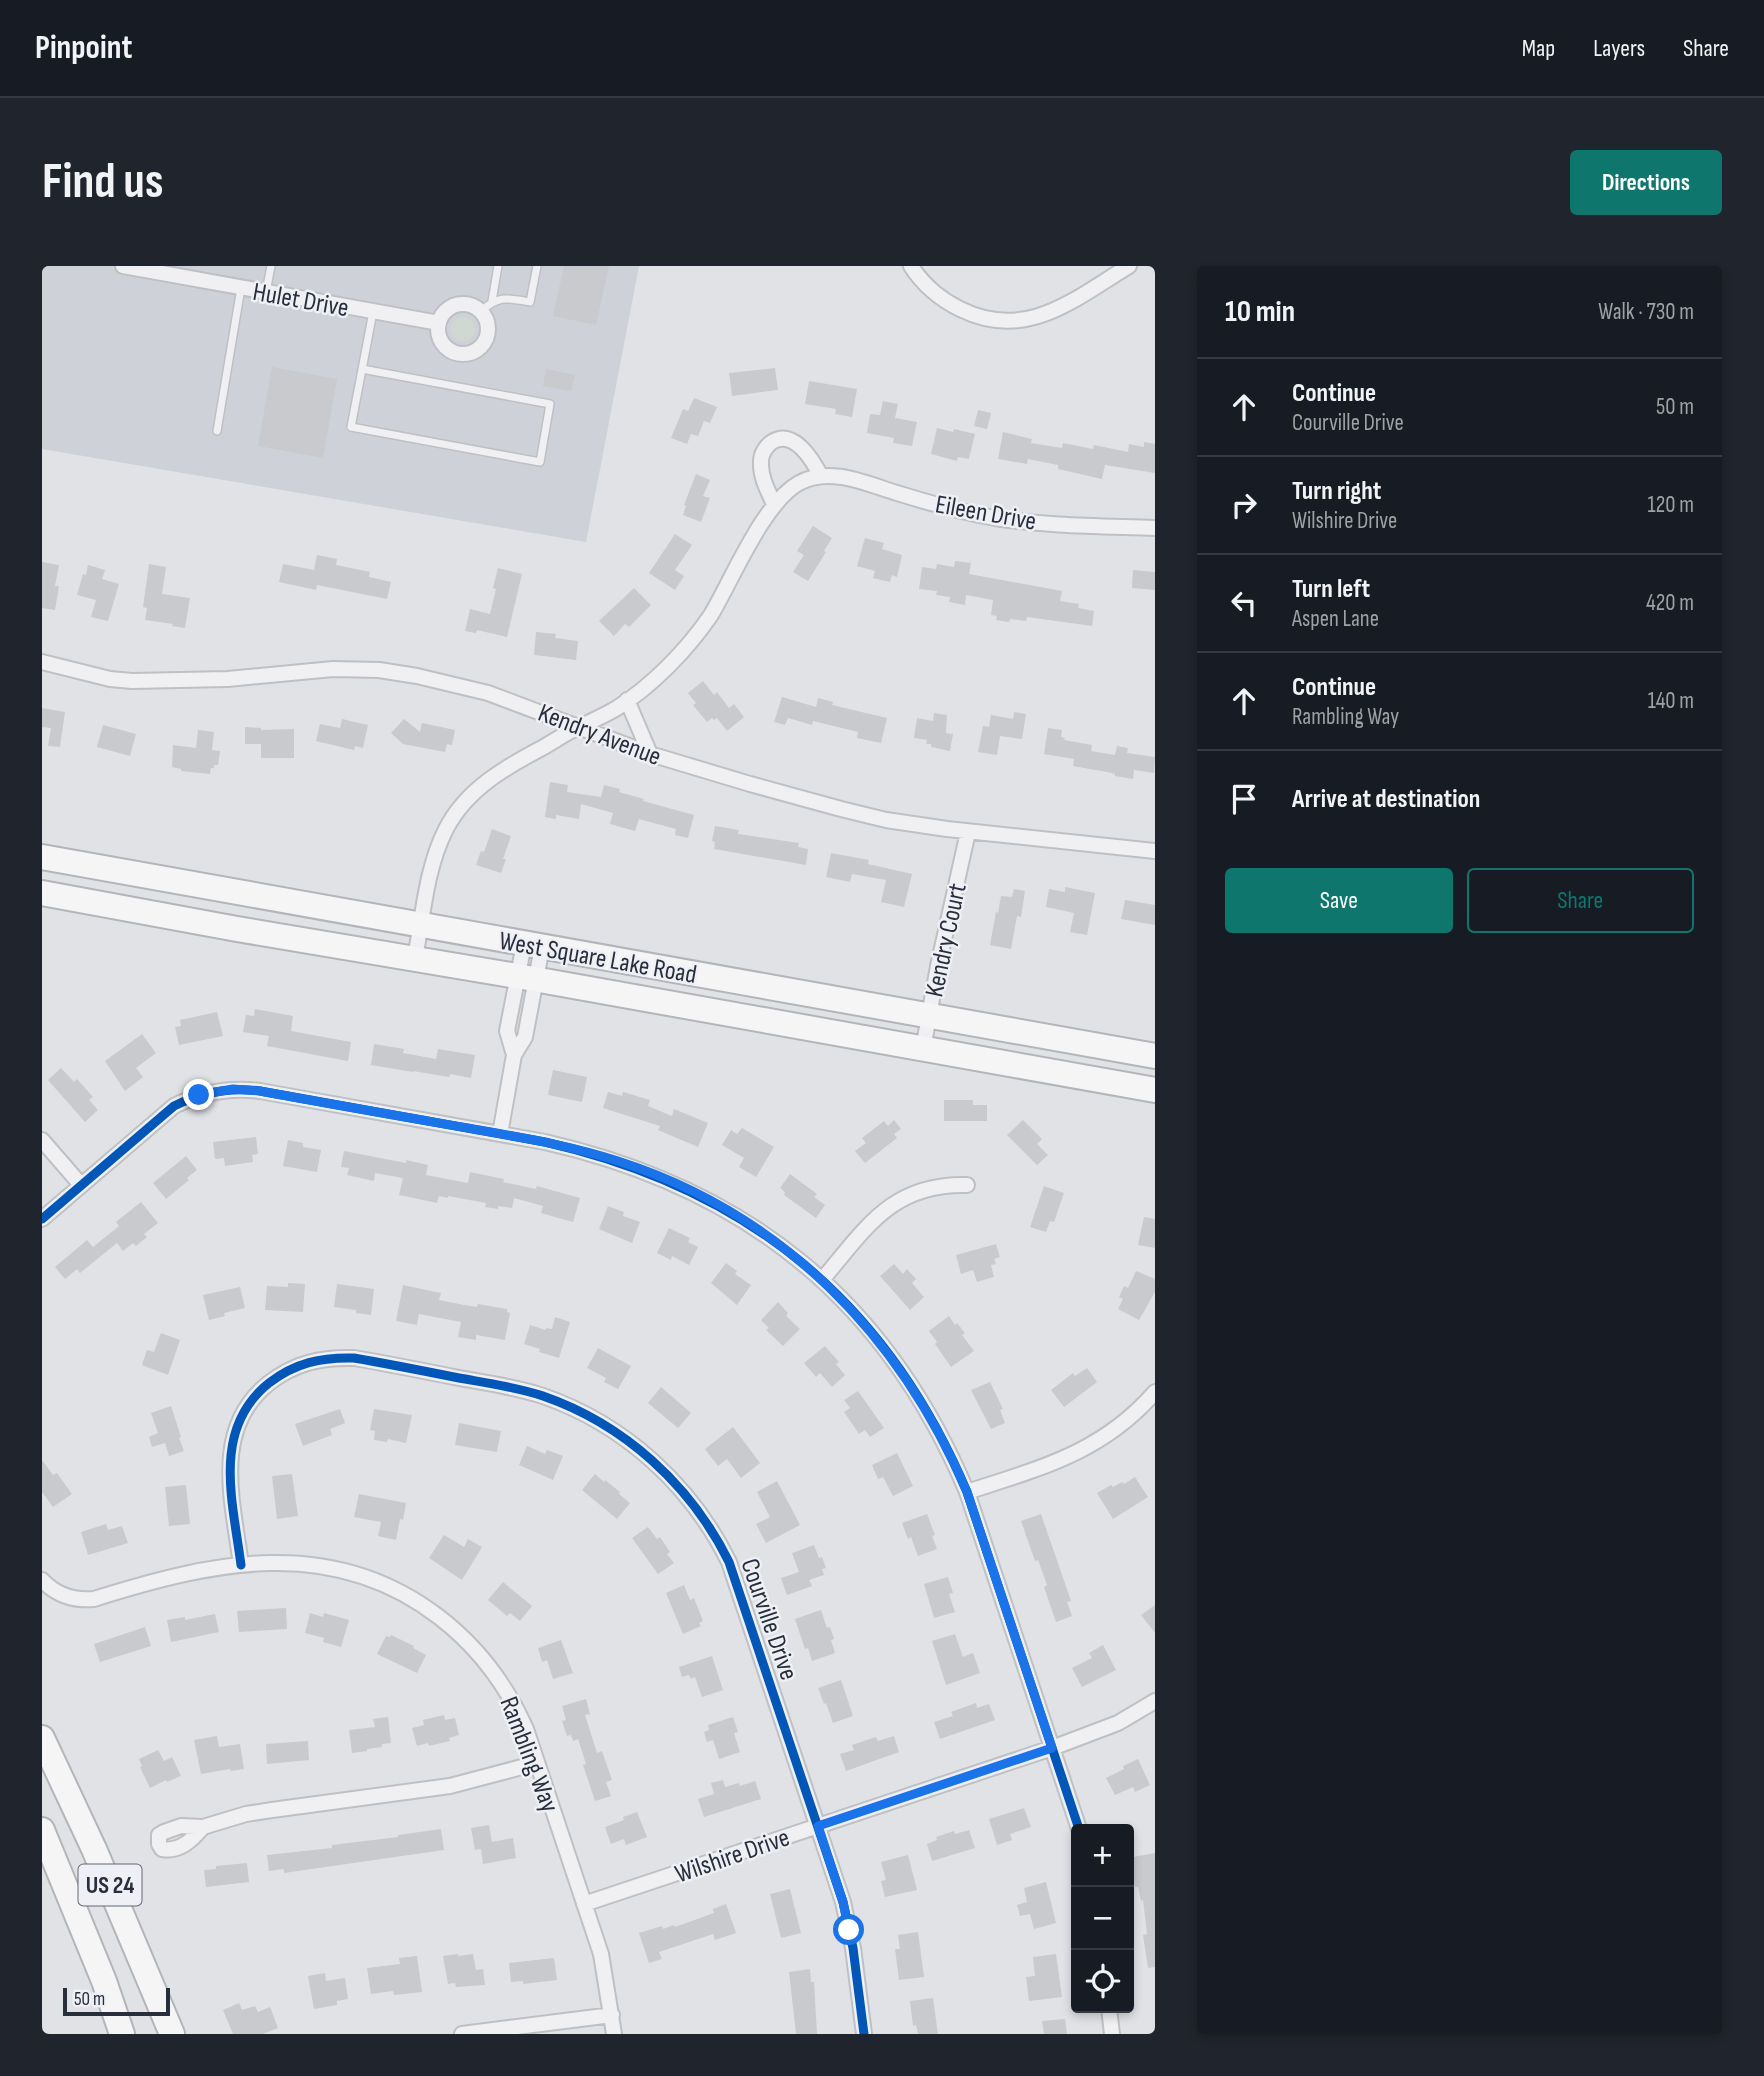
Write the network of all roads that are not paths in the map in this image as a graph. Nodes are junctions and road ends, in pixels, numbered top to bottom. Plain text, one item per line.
1 (123, 266) edge
2 (271, 266) edge
3 (498, 266) edge
4 (537, 266) edge
5 (911, 266) edge
6 (1129, 266) edge
7 (241, 288) junction
8 (266, 292) junction
9 (487, 306) junction
10 (373, 312) junction
11 (439, 323) junction
12 (362, 369) junction
13 (217, 431) dead end
14 (821, 477) junction
15 (774, 504) junction
16 (1155, 528) edge
17 (42, 662) edge
18 (627, 700) junction
19 (579, 727) junction
20 (650, 754) junction
21 (968, 832) junction
22 (1155, 851) edge
23 (42, 857) edge
24 (42, 892) edge
25 (421, 925) junction
26 (533, 945) junction
27 (415, 958) junction
28 (527, 978) junction
29 (929, 1016) junction
30 (923, 1049) junction
31 (1155, 1056) edge
32 (1155, 1090) edge
33 (500, 1134) junction
34 (42, 1140) edge
35 (81, 1185) junction
36 (967, 1185) dead end
37 (42, 1219) edge
38 (822, 1280) junction
39 (1155, 1392) edge
40 (967, 1492) junction
41 (241, 1565) junction
42 (42, 1580) edge
43 (1155, 1701) edge
44 (42, 1738) edge
45 (1052, 1748) junction
46 (537, 1763) junction
47 (1077, 1824) edge
48 (818, 1826) junction
49 (203, 1827) dead end
50 (42, 1830) edge
51 (584, 1904) junction
52 (1110, 2013) edge
53 (612, 2015) junction
54 (122, 2034) edge
55 (172, 2034) edge
56 (462, 2034) edge
57 (614, 2034) edge
58 (864, 2034) edge
59 (1112, 2034) edge

1 - 7 street, Hulet Drive
2 - 8 lane
3 - 9 lane
4 - 9 lane
5 - 6 street
7 - 8 street, Hulet Drive
7 - 13 lane
8 - 10 street, Hulet Drive
9 - 11 street
9 - 11 street
10 - 11 street, Hulet Drive
10 - 12 lane
12 - 12 lane
14 - 15 street, Eileen Drive
14 - 15 street
14 - 16 street, Eileen Drive
15 - 18 street, Eileen Drive
17 - 19 street, Kendry Avenue
18 - 19 street, Eileen Drive
18 - 20 street
19 - 20 street, Kendry Avenue
19 - 25 street, Eileen Drive
20 - 21 street, Kendry Avenue
21 - 22 street, Kendry Avenue
21 - 29 street, Kendry Court
23 - 25 highway, West Square Lake Road
24 - 27 highway, West Square Lake Road
25 - 26 highway, West Square Lake Road
25 - 27 street, Eileen Drive
26 - 28 street
26 - 29 highway, West Square Lake Road
27 - 28 highway, West Square Lake Road
28 - 30 highway, West Square Lake Road
28 - 33 street
29 - 30 street, Kendry Court
29 - 31 highway, West Square Lake Road
30 - 32 highway, West Square Lake Road
33 - 35 street
33 - 38 street
34 - 35 street
35 - 37 street
36 - 38 street
38 - 40 street
39 - 40 street
40 - 45 street
41 - 42 street, Rambling Way
41 - 46 street, Rambling Way
41 - 48 street, Courville Drive
43 - 45 street, Wilshire Drive
44 - 55 highway, US 24
45 - 47 street
45 - 48 street, Wilshire Drive
46 - 49 street
46 - 51 street, Rambling Way
48 - 51 street, Wilshire Drive
48 - 58 street, Courville Drive
50 - 54 highway, US 24
51 - 53 street, Rambling Way
52 - 59 street
53 - 56 street
53 - 57 street, Rambling Way

